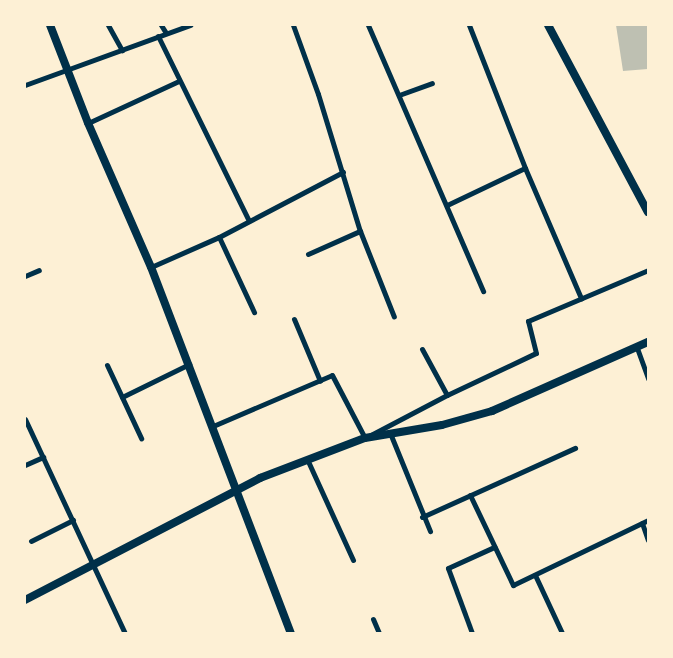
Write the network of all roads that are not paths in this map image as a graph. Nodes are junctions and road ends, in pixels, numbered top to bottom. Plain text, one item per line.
1 (50, 25) edge
2 (108, 25) edge
3 (161, 25) edge
4 (190, 25) edge
5 (294, 25) edge
6 (368, 25) edge
7 (469, 25) edge
8 (548, 25) edge
9 (166, 33) junction
10 (158, 36) junction
11 (122, 50) junction
12 (68, 68) junction
13 (179, 80) junction
14 (432, 83) dead end
15 (25, 85) edge
16 (399, 95) junction
17 (88, 123) junction
18 (525, 168) junction
19 (343, 172) junction
20 (446, 205) junction
21 (648, 212) edge
22 (249, 221) junction
23 (360, 231) junction
24 (219, 237) junction
25 (308, 254) dead end
26 (151, 267) junction
27 (39, 270) dead end
28 (648, 270) edge
29 (25, 276) edge
30 (484, 291) dead end
31 (581, 298) junction
32 (254, 312) dead end
33 (394, 317) dead end
34 (294, 319) dead end
35 (648, 342) edge
36 (636, 348) junction
37 (422, 349) dead end
38 (189, 364) junction
39 (107, 365) dead end
40 (648, 379) edge
41 (320, 381) junction
42 (447, 395) junction
43 (122, 397) junction
44 (25, 419) edge
45 (213, 426) junction
46 (390, 433) junction
47 (141, 438) dead end
48 (365, 438) junction
49 (575, 448) dead end
50 (43, 457) junction
51 (307, 459) junction
52 (25, 465) edge
53 (236, 491) junction
54 (470, 495) junction
55 (422, 516) junction
56 (73, 520) junction
57 (648, 520) edge
58 (642, 523) junction
59 (430, 532) dead end
60 (648, 540) edge
61 (31, 541) dead end
62 (494, 547) junction
63 (354, 560) dead end
64 (93, 564) junction
65 (535, 575) junction
66 (25, 600) edge
67 (373, 619) dead end
68 (125, 633) edge
69 (291, 633) edge
70 (379, 633) edge
71 (472, 633) edge
72 (562, 633) edge

1 - 12 street
2 - 11 street
3 - 9 street
4 - 9 street
5 - 19 street
6 - 16 street
7 - 18 street
8 - 21 street
9 - 10 street
10 - 11 street
10 - 13 street
11 - 12 street
12 - 15 street
12 - 17 street
13 - 17 street
13 - 22 street
14 - 16 street
16 - 20 street
17 - 26 street
18 - 20 street
18 - 31 street
19 - 22 street
19 - 23 street
20 - 30 street
22 - 24 street
23 - 25 street
23 - 33 street
24 - 26 street
24 - 32 street
26 - 38 street
27 - 29 street
28 - 31 street
31 - 42 street
34 - 41 street
35 - 36 street
36 - 40 street
36 - 46 street
37 - 42 street
38 - 43 street
38 - 45 street
39 - 43 street
41 - 45 street
41 - 48 street
42 - 48 street
43 - 47 street
44 - 50 street
45 - 53 street
46 - 48 street
46 - 55 street
48 - 51 street
49 - 54 street
50 - 52 street
50 - 56 street
51 - 53 street
51 - 63 street
53 - 64 street
53 - 69 street
54 - 55 street
54 - 62 street
55 - 59 street
56 - 61 street
56 - 64 street
57 - 58 street
58 - 60 street
58 - 65 street
62 - 65 street
62 - 71 street
64 - 66 street
64 - 68 street
65 - 72 street
67 - 70 street

